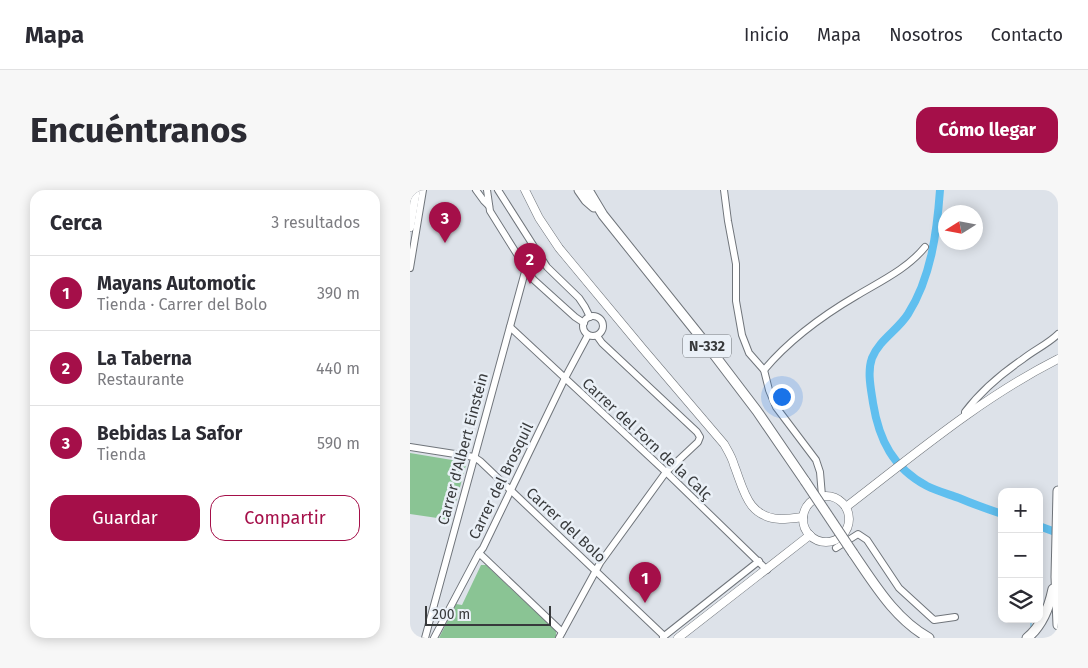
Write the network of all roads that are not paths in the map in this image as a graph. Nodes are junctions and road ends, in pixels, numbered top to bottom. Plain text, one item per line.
1 (412, 190) edge
2 (416, 190) edge
3 (423, 190) edge
4 (476, 190) edge
5 (488, 190) edge
6 (498, 190) edge
7 (526, 190) edge
8 (579, 190) edge
9 (588, 190) edge
10 (724, 190) edge
11 (410, 205) edge
12 (489, 206) junction
13 (603, 215) junction
14 (410, 227) edge
15 (925, 246) dead end
16 (410, 268) edge
17 (526, 268) junction
18 (590, 317) junction
19 (584, 323) junction
20 (510, 327) junction
21 (588, 334) junction
22 (1058, 334) edge
23 (597, 336) junction
24 (1057, 359) edge
25 (764, 370) junction
26 (564, 378) junction
27 (965, 416) junction
28 (410, 447) edge
29 (474, 458) junction
30 (666, 472) junction
31 (510, 490) junction
32 (1058, 491) edge
33 (822, 496) junction
34 (846, 507) junction
35 (803, 517) junction
36 (810, 535) junction
37 (836, 548) dead end
38 (479, 553) junction
39 (759, 561) junction
40 (767, 570) junction
41 (597, 571) junction
42 (1056, 577) junction
43 (955, 617) dead end
44 (1058, 625) edge
45 (561, 635) edge
46 (663, 637) edge
47 (425, 638) edge
48 (434, 638) edge
49 (678, 638) edge
50 (929, 638) edge
51 (1027, 638) edge

1 - 11 main road
2 - 14 main road
3 - 16 street
4 - 12 street
5 - 12 street
6 - 18 street
7 - 35 main road
8 - 13 highway
9 - 13 highway, N-332
10 - 25 street
12 - 17 street
13 - 50 highway, N-332, bridge
15 - 25 street
17 - 19 street
17 - 20 street, Carrer d'Albert Einstein
18 - 19 street
18 - 23 street
19 - 21 street
20 - 26 street, Carrer del Forn de la Calç
20 - 29 street, Carrer d'Albert Einstein
21 - 23 street
21 - 26 street, Carrer del Brosquil
22 - 27 street
23 - 30 street
24 - 27 main road
25 - 33 street
26 - 30 street, Carrer del Forn de la Calç
26 - 31 street, Carrer del Brosquil
27 - 34 main road
28 - 29 street, Carrer del Bolo
29 - 31 street, Carrer del Bolo
29 - 47 street, Carrer d'Albert Einstein
30 - 39 street, Carrer del Forn de la Calç
30 - 41 street
31 - 38 street, Carrer del Brosquil
31 - 41 street, Carrer del Bolo
32 - 42 highway
33 - 34 main road
33 - 35 main road
34 - 36 main road
35 - 36 main road
36 - 40 main road
37 - 43 street
38 - 45 street
38 - 48 street, Carrer del Brosquil
39 - 40 street, Carrer del Forn de la Calç
39 - 46 street
40 - 49 main road
41 - 45 street
41 - 46 street, Carrer del Bolo
42 - 44 highway
42 - 51 highway

